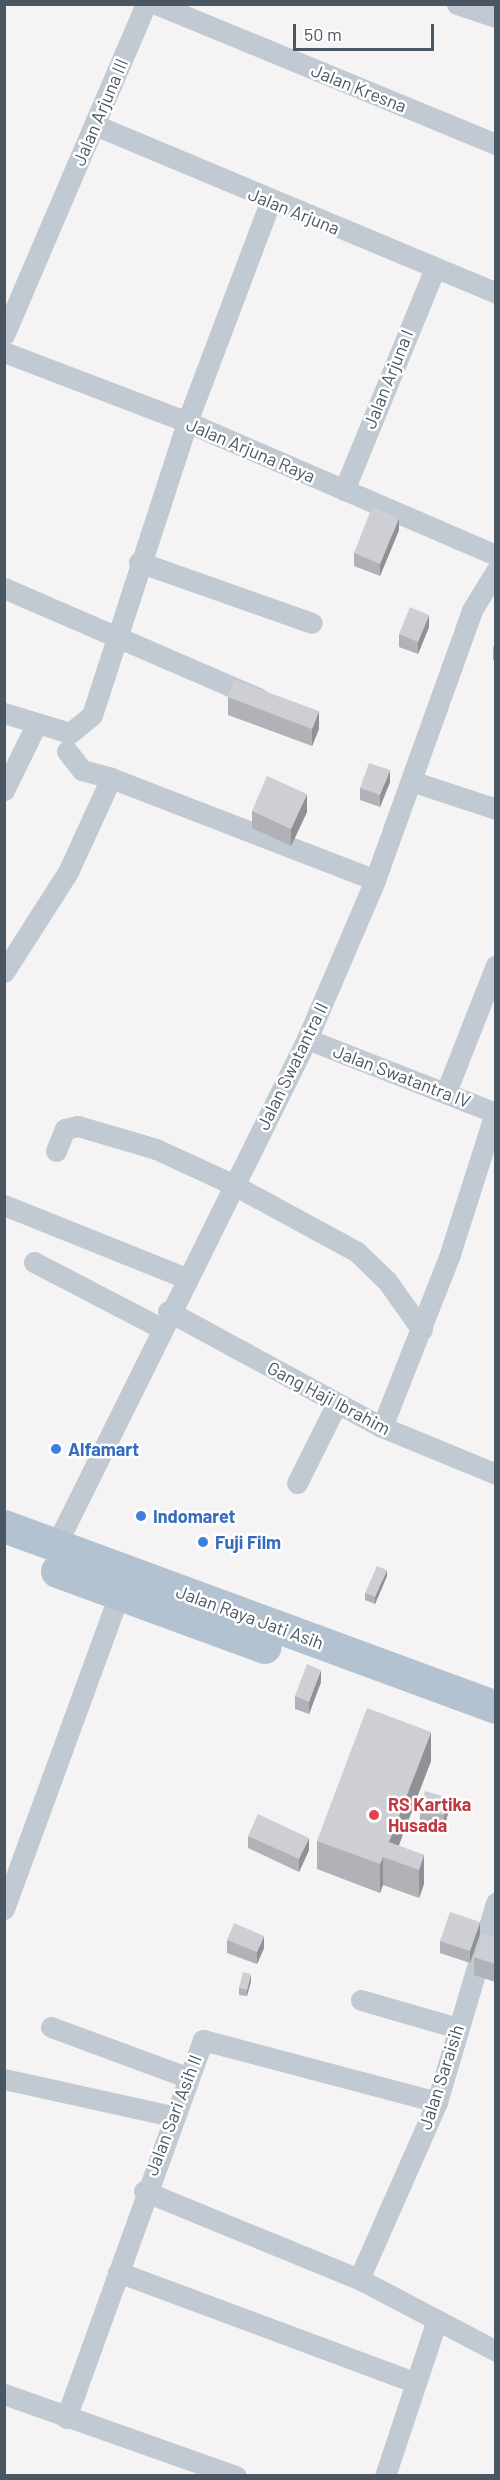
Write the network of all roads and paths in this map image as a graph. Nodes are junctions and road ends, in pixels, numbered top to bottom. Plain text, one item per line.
1 (146, 4) edge
2 (156, 4) edge
3 (458, 4) edge
4 (495, 17) edge
5 (95, 125) junction
6 (495, 144) edge
7 (270, 202) junction
8 (435, 268) junction
9 (495, 293) edge
10 (4, 335) edge
11 (4, 352) edge
12 (187, 422) junction
13 (344, 490) junction
14 (495, 555) edge
15 (139, 562) junction
16 (495, 571) edge
17 (4, 588) edge
18 (312, 623) dead end
19 (115, 633) junction
20 (275, 705) edge
21 (4, 713) edge
22 (36, 725) junction
23 (67, 751) dead end
24 (111, 778) junction
25 (411, 781) junction
26 (4, 790) edge
27 (495, 809) edge
28 (375, 880) junction
29 (495, 965) edge
30 (4, 972) edge
31 (307, 1039) junction
32 (446, 1092) junction
33 (495, 1113) edge
34 (56, 1151) dead end
35 (232, 1184) junction
36 (4, 1205) edge
37 (34, 1262) dead end
38 (186, 1278) junction
39 (164, 1320) junction
40 (422, 1330) junction
41 (337, 1403) junction
42 (382, 1427) junction
43 (495, 1474) edge
44 (297, 1483) dead end
45 (4, 1526) edge
46 (55, 1547) junction
47 (4, 1549) edge
48 (120, 1595) junction
49 (494, 1708) edge
50 (495, 1903) edge
51 (4, 1909) edge
52 (361, 2000) dead end
53 (51, 2027) dead end
54 (458, 2028) junction
55 (186, 2077) junction
56 (4, 2079) edge
57 (437, 2102) junction
58 (172, 2116) junction
59 (144, 2191) junction
60 (118, 2272) junction
61 (359, 2279) junction
62 (437, 2320) junction
63 (495, 2351) edge
64 (416, 2383) junction
65 (4, 2394) edge
66 (66, 2418) junction
67 (236, 2475) edge
68 (385, 2475) edge

1 - 5 street, Jalan Arjuna III
2 - 6 street, Jalan Kresna
3 - 4 street
5 - 7 street, Jalan Arjuna
5 - 10 street, Jalan Arjuna III
7 - 8 street, Jalan Arjuna
7 - 12 street
8 - 9 street, Jalan Arjuna
8 - 13 street, Jalan Arjuna I
11 - 12 street, Jalan Arjuna Raya
12 - 13 street, Jalan Arjuna Raya
12 - 15 street
13 - 14 street, Jalan Arjuna Raya
15 - 18 street
15 - 19 street
16 - 25 street, Jalan Swatantra II
17 - 19 street
19 - 20 street
19 - 22 street
21 - 22 street
22 - 26 street
23 - 24 street
24 - 28 street
24 - 30 street
25 - 27 street
25 - 28 street, Jalan Swatantra II
28 - 31 street, Jalan Swatantra II
29 - 32 street
31 - 32 street, Jalan Swatantra IV
31 - 35 street, Jalan Swatantra II
32 - 33 street, Jalan Swatantra IV
33 - 40 street
34 - 35 street
35 - 38 street, Jalan Swatantra II
35 - 40 street
36 - 38 street
37 - 39 street, Gang Haji Ibrahim
38 - 39 street, Jalan Swatantra II
39 - 41 street, Gang Haji Ibrahim
39 - 46 street, Jalan Swatantra II
40 - 42 street
41 - 42 street, Gang Haji Ibrahim
41 - 44 street
42 - 43 street, Gang Haji Ibrahim
45 - 46 main road, Jalan Raya Jati Asih
46 - 49 main road, Jalan Raya Jati Asih
47 - 48 main road, Jalan Raya Jati Asih
48 - 49 main road, Jalan Raya Jati Asih
48 - 51 street
50 - 54 street, Jalan Saraisih
52 - 54 street
53 - 55 street
54 - 57 street, Jalan Saraisih
55 - 57 street, Jalan Sari Asih II
55 - 58 street, Jalan Sari Asih II
56 - 58 street
57 - 61 street, Jalan Saraisih
58 - 59 street, Jalan Sari Asih II
59 - 60 street, Jalan Sari Asih II
59 - 61 street
60 - 64 street
60 - 66 street, Jalan Sari Asih II
61 - 62 street
62 - 63 street
62 - 64 street
64 - 68 street
65 - 66 street
66 - 67 street

